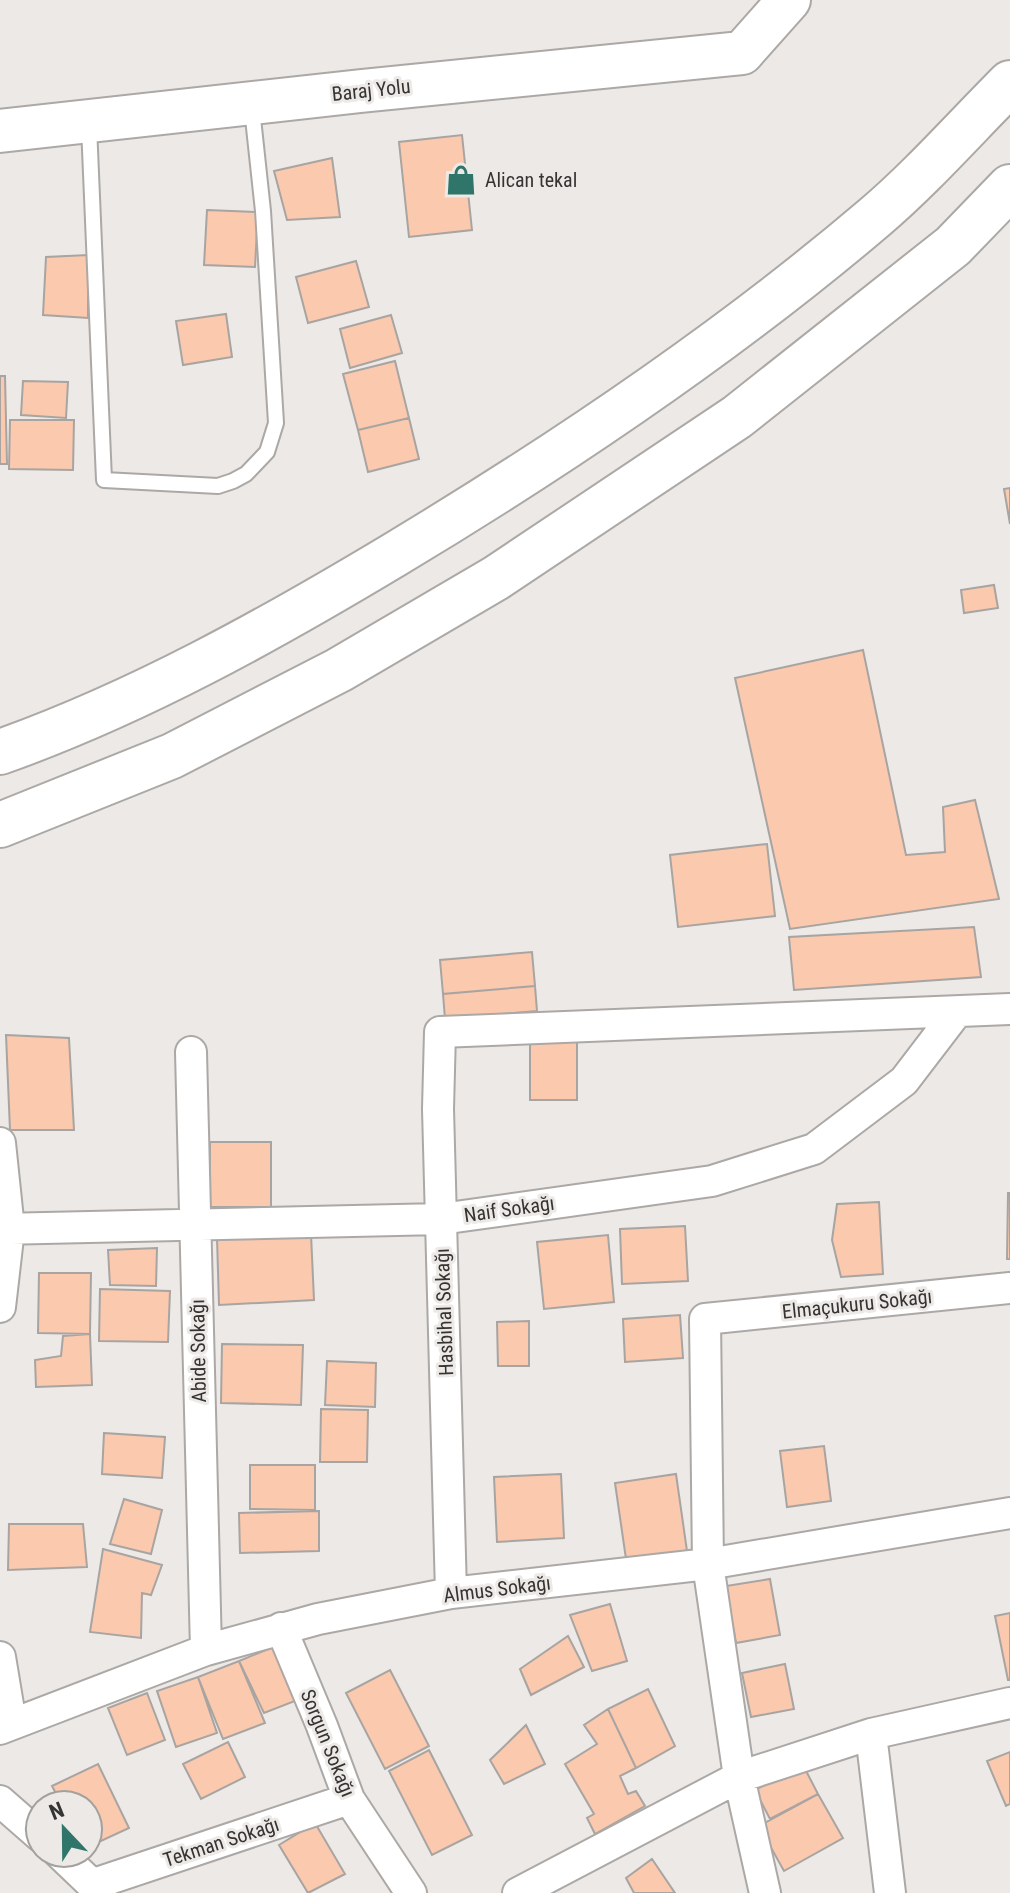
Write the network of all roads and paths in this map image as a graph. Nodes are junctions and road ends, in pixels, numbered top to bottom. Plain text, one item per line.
1 (789, 0) edge
2 (1010, 83) edge
3 (251, 103) junction
4 (88, 121) junction
5 (0, 131) edge
6 (1010, 187) edge
7 (0, 752) edge
8 (0, 825) edge
9 (1010, 1009) edge
10 (956, 1013) junction
11 (191, 1052) dead end
12 (0, 1143) edge
13 (441, 1219) junction
14 (195, 1225) junction
15 (4, 1229) edge
16 (1010, 1288) edge
17 (0, 1307) edge
18 (1010, 1513) edge
19 (708, 1564) junction
20 (451, 1593) junction
21 (281, 1628) junction
22 (206, 1650) junction
23 (0, 1657) edge
24 (1010, 1703) edge
25 (6, 1726) edge
26 (871, 1734) junction
27 (739, 1777) junction
28 (349, 1799) junction
29 (0, 1801) edge
30 (24, 1822) edge
31 (76, 1869) edge
32 (98, 1889) edge
33 (411, 1893) edge
34 (518, 1893) edge
35 (765, 1893) edge
36 (890, 1893) edge

1 - 3 street, Baraj Yolu
2 - 7 highway
3 - 4 street, Baraj Yolu
3 - 4 lane
4 - 5 street, Baraj Yolu
6 - 8 highway
9 - 10 street
10 - 13 street, Naif Sokağı
10 - 13 street, Hasbihal Sokağı
11 - 14 street, Abide Sokağı
12 - 15 street
13 - 14 street, Naif Sokağı
13 - 20 street, Hasbihal Sokağı
14 - 15 street, Naif Sokağı
14 - 22 street, Abide Sokağı
15 - 17 street
16 - 19 street, Elmaçukuru Sokağı
18 - 19 street, Almus Sokağı
19 - 20 street, Almus Sokağı
19 - 27 street
20 - 21 street, Almus Sokağı
21 - 22 street, Almus Sokağı
21 - 28 street, Sorgun Sokağı
22 - 25 street, Almus Sokağı
23 - 25 street
24 - 26 street
26 - 27 street
26 - 36 street
27 - 34 street
27 - 35 street
28 - 32 street, Tekman Sokağı
28 - 33 street, Sorgun Sokağı
29 - 30 street
31 - 32 street

